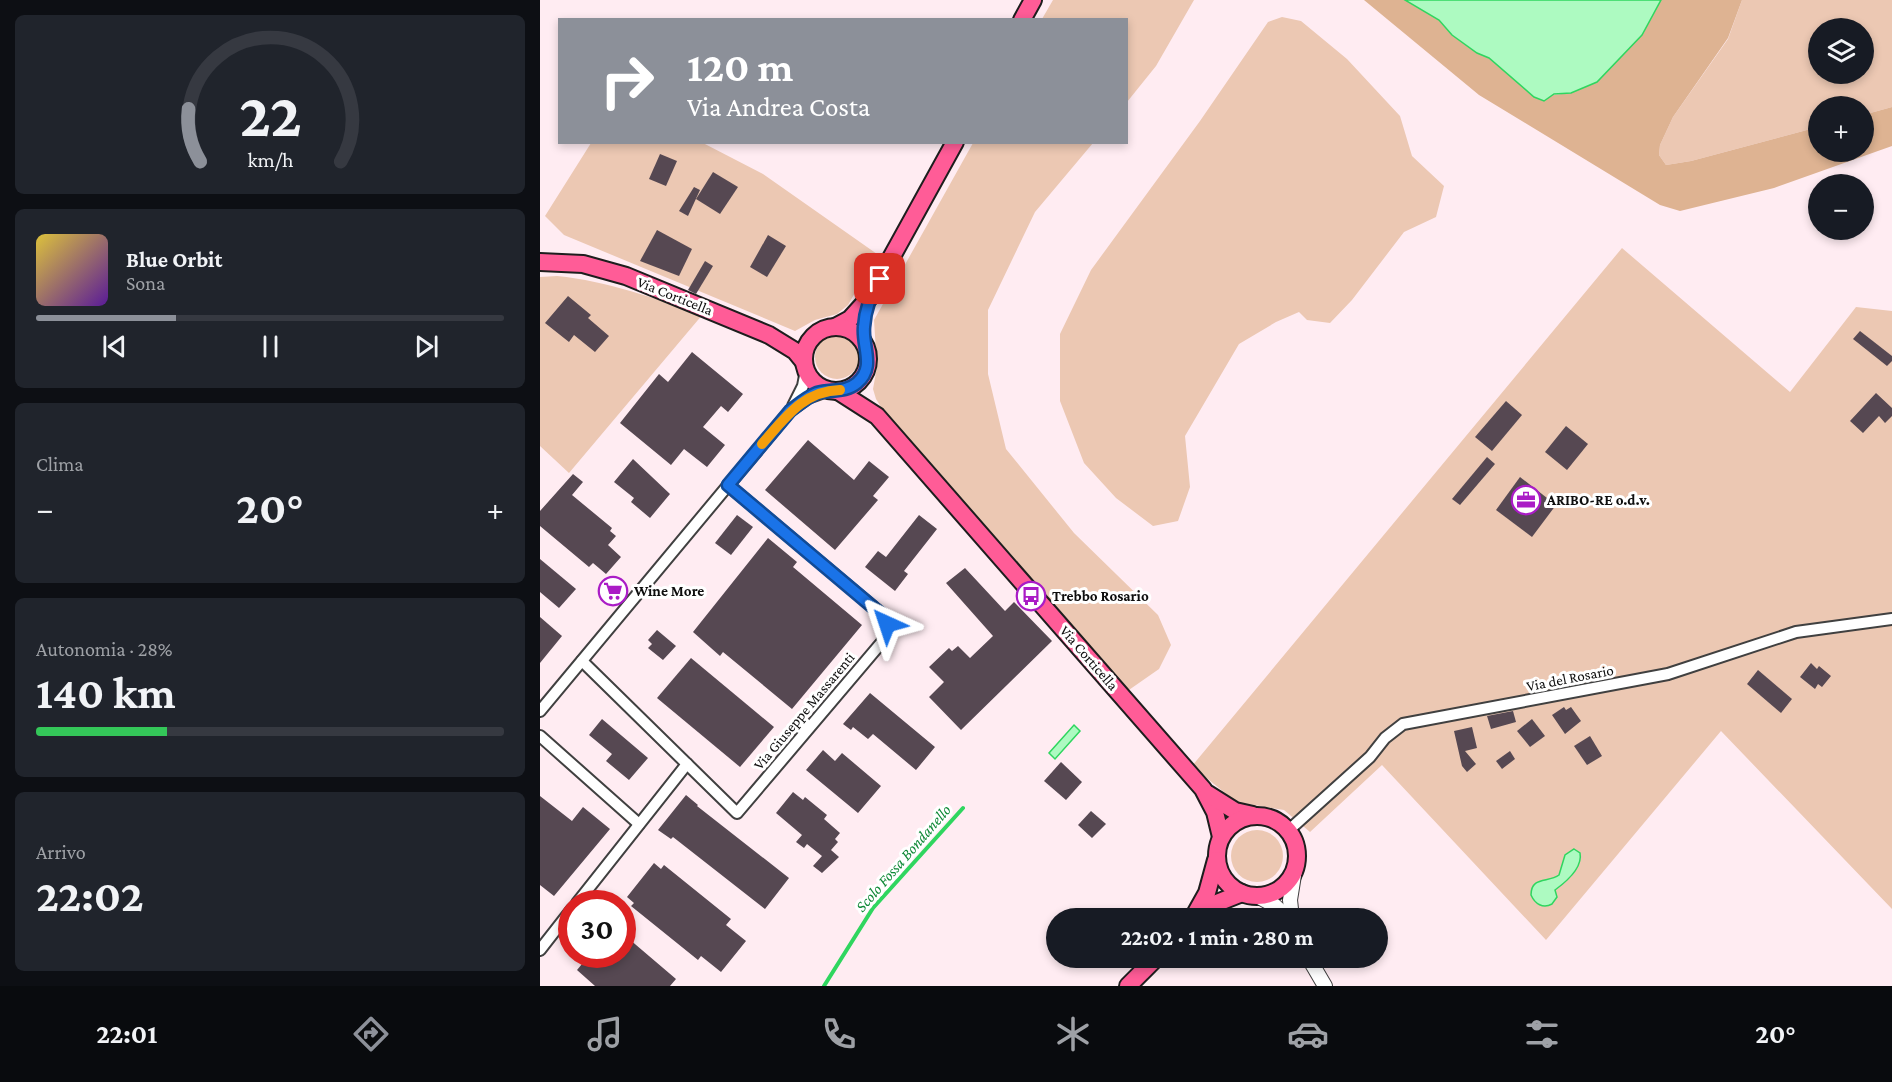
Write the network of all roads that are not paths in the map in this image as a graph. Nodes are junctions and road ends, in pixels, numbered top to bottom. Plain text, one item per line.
1 (1033, 0) edge
2 (1023, 18) edge
3 (954, 144) edge
4 (541, 260) edge
5 (869, 298) junction
6 (835, 327) junction
7 (816, 333) junction
8 (769, 335) junction
9 (864, 342) junction
10 (805, 366) junction
11 (867, 369) junction
12 (834, 390) junction
13 (790, 411) junction
14 (877, 416) junction
15 (728, 485) junction
16 (1892, 619) edge
17 (582, 661) junction
18 (540, 711) edge
19 (540, 736) edge
20 (687, 764) junction
21 (1203, 789) junction
22 (1253, 815) junction
23 (639, 824) junction
24 (1289, 830) junction
25 (1221, 837) junction
26 (1216, 856) junction
27 (1295, 869) junction
28 (587, 890) edge
29 (1249, 895) junction
30 (1200, 908) edge
31 (1210, 908) edge
32 (1278, 908) edge
33 (1290, 908) edge
34 (558, 927) edge
35 (540, 950) edge
36 (1146, 968) edge
37 (1314, 968) edge
38 (1128, 986) edge
39 (1324, 986) edge

1 - 2 main road
3 - 5 main road
4 - 8 main road, Via Corticella
5 - 6 main road
5 - 9 main road
6 - 7 main road
6 - 9 main road
7 - 8 main road
7 - 10 main road
8 - 10 main road, Via Corticella
9 - 11 main road
10 - 12 main road
10 - 13 street
11 - 12 main road
11 - 14 main road
12 - 13 street
12 - 14 main road, Via Corticella
13 - 15 street
14 - 21 main road, Via Corticella
15 - 17 street
15 - 20 street, Via Giuseppe Massarenti
16 - 24 street, Via del Rosario
17 - 18 street
17 - 20 street, Via Giuseppe Massarenti
19 - 23 street
20 - 23 street
21 - 22 main road
21 - 25 main road, Via Corticella
22 - 24 main road
22 - 25 main road
23 - 28 street
24 - 27 main road
25 - 26 main road
26 - 29 main road
26 - 30 main road
27 - 29 main road
27 - 33 street
29 - 31 main road
29 - 32 street
34 - 35 street
36 - 38 main road
37 - 39 street

